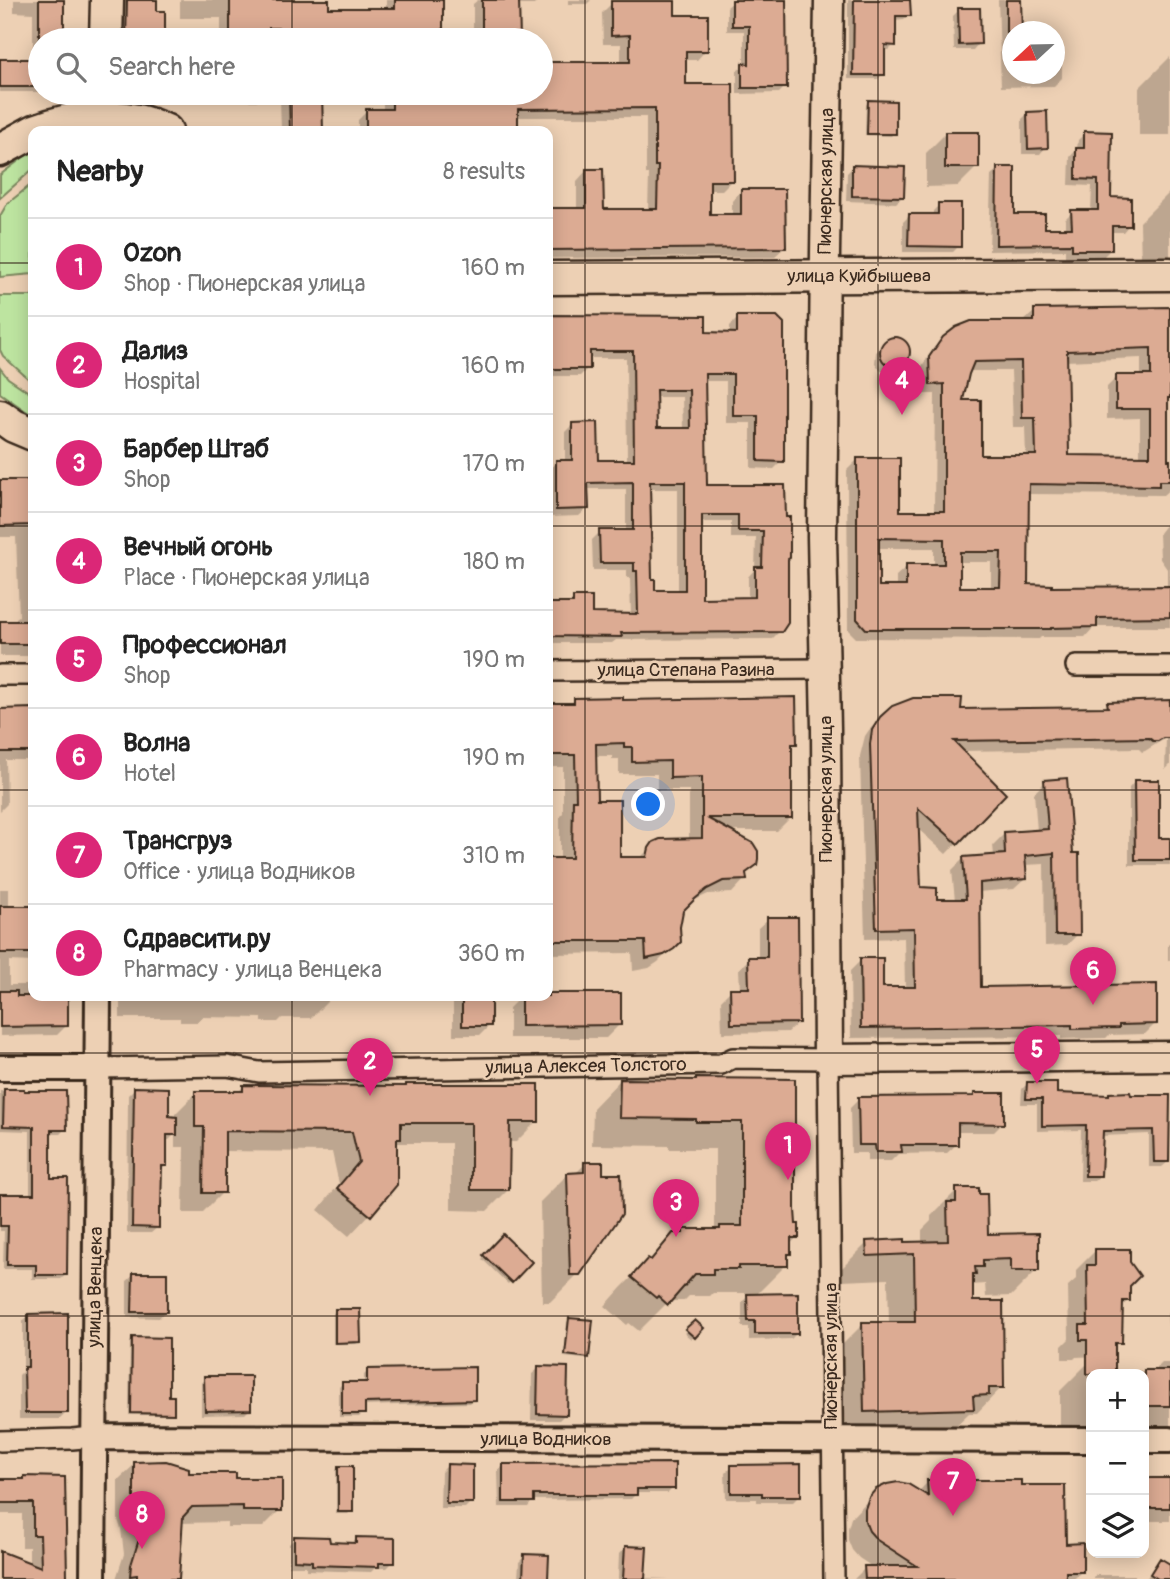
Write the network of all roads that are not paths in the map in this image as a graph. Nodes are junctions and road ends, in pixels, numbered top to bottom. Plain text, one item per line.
1 (107, 0) edge
2 (829, 0) edge
3 (106, 28) edge
4 (104, 105) edge
5 (54, 126) edge
6 (155, 126) edge
7 (28, 135) edge
8 (0, 150) edge
9 (1170, 274) edge
10 (824, 276) junction
11 (553, 278) edge
12 (0, 416) edge
13 (28, 432) edge
14 (1076, 666) dead end
15 (1170, 666) edge
16 (824, 669) junction
17 (553, 671) edge
18 (0, 675) edge
19 (28, 675) edge
20 (98, 1001) edge
21 (1170, 1056) edge
22 (828, 1059) junction
23 (0, 1068) edge
24 (98, 1068) junction
25 (94, 1437) junction
26 (832, 1439) junction
27 (1086, 1440) edge
28 (1149, 1440) edge
29 (1170, 1440) edge
30 (0, 1441) edge
31 (93, 1579) edge
32 (834, 1579) edge

1 - 3 main road
2 - 10 main road, Пионерская улица
4 - 5 main road
4 - 6 main road
7 - 8 main road
9 - 10 main road, улица Куйбышева
10 - 11 main road, улица Куйбышева
10 - 16 main road, Пионерская улица
12 - 13 main road
14 - 15 street
16 - 17 street, улица Степана Разина
16 - 22 main road, Пионерская улица
18 - 19 street
20 - 24 street, улица Венцека
21 - 22 main road, улица Алексея Толстого
22 - 24 street, улица Алексея Толстого
22 - 26 street, Пионерская улица
23 - 24 street, улица Алексея Толстого
24 - 25 street, улица Венцека
25 - 26 street, улица Водников
25 - 30 street, улица Водников
25 - 31 street, улица Венцека
26 - 27 street, улица Водников
26 - 32 street, Пионерская улица
28 - 29 street

